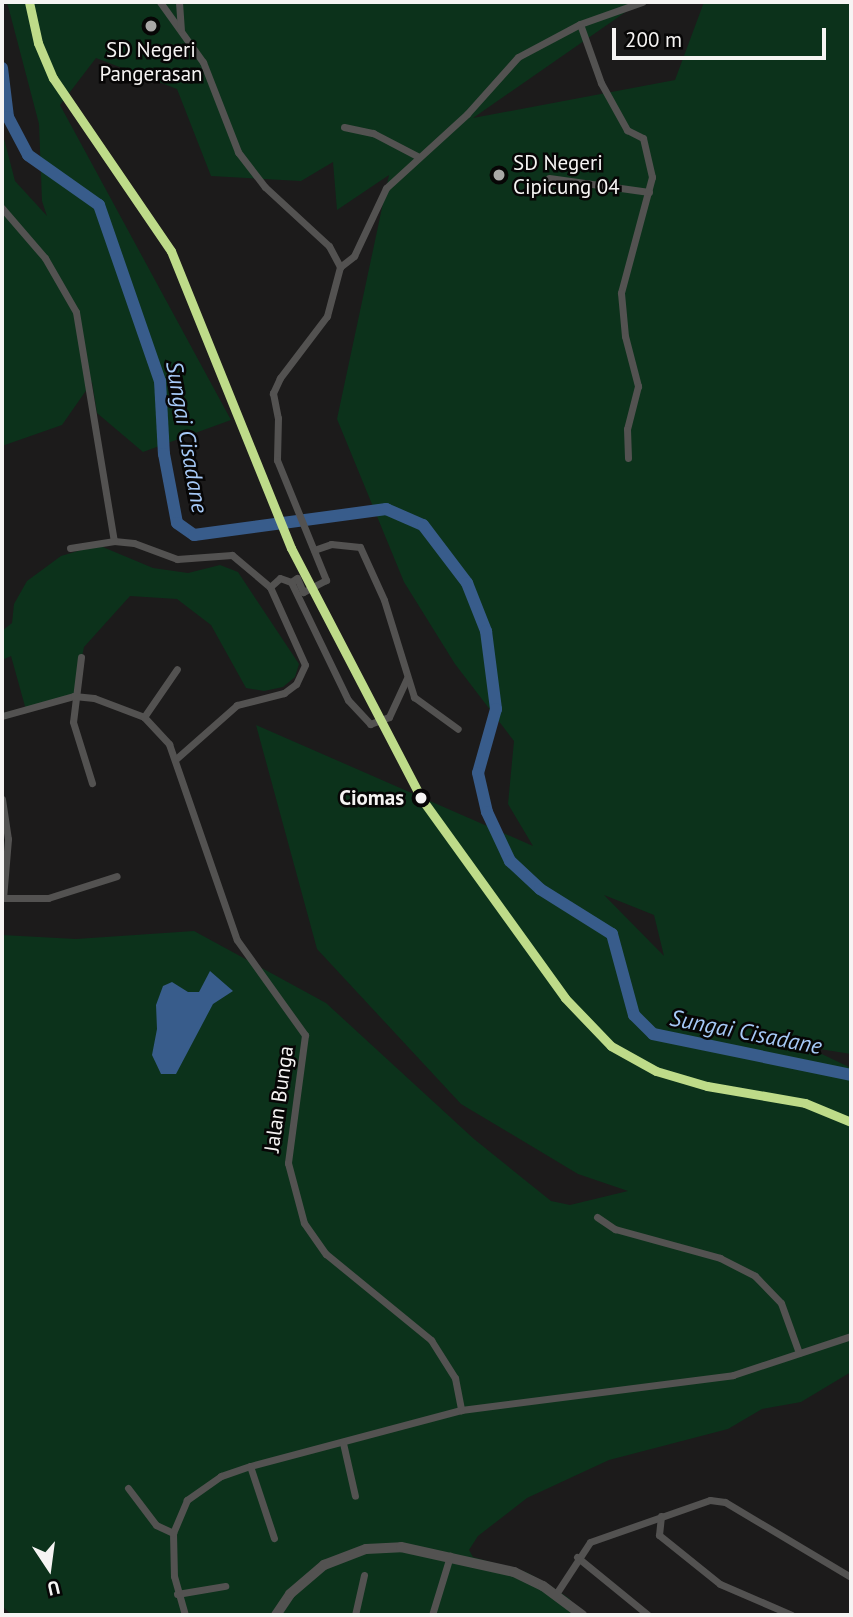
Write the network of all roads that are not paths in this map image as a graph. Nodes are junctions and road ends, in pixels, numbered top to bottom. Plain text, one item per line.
1 (160, 2) edge
2 (179, 2) edge
3 (642, 2) edge
4 (580, 24) junction
5 (181, 30) junction
6 (344, 127) dead end
7 (417, 156) junction
8 (549, 178) dead end
9 (649, 192) junction
10 (2, 208) edge
11 (340, 267) junction
12 (628, 458) dead end
13 (114, 541) junction
14 (70, 548) dead end
15 (313, 548) junction
16 (291, 582) junction
17 (270, 587) junction
18 (81, 657) dead end
19 (177, 669) dead end
20 (408, 674) junction
21 (74, 696) junction
22 (2, 716) edge
23 (144, 717) junction
24 (458, 729) dead end
25 (176, 759) junction
26 (92, 783) dead end
27 (2, 799) edge
28 (117, 876) dead end
29 (3, 898) edge
30 (597, 1217) dead end
31 (851, 1336) edge
32 (799, 1353) junction
33 (461, 1410) junction
34 (343, 1443) junction
35 (250, 1466) junction
36 (128, 1488) dead end
37 (355, 1496) dead end
38 (661, 1516) junction
39 (173, 1532) junction
40 (274, 1538) dead end
41 (450, 1555) junction
42 (578, 1557) junction
43 (365, 1574) dead end
44 (851, 1577) edge
45 (225, 1586) dead end
46 (177, 1594) junction
47 (556, 1594) junction
48 (185, 1615) edge
49 (276, 1615) edge
50 (355, 1615) edge
51 (432, 1615) edge
52 (582, 1615) edge
53 (648, 1615) edge
54 (793, 1615) edge

1 - 5 street
2 - 5 street
3 - 4 street
4 - 7 street
4 - 9 street
5 - 11 street
6 - 7 street
7 - 11 street
8 - 9 street
9 - 12 street
10 - 13 street
11 - 15 street
13 - 14 street
13 - 17 street
15 - 16 street
15 - 20 street
16 - 17 street
16 - 20 street
17 - 25 street
18 - 21 street
19 - 23 street
20 - 24 street
21 - 22 street, Jalan Bunga
21 - 23 street, Jalan Bunga
21 - 26 street
23 - 25 street, Jalan Bunga
25 - 33 street, Jalan Bunga
27 - 29 street
28 - 29 street
30 - 32 street
31 - 32 street
32 - 33 street
33 - 34 street
34 - 35 street
34 - 37 street
35 - 39 street
35 - 40 street
36 - 39 street
38 - 42 street
38 - 44 street
38 - 54 street
39 - 46 street
41 - 47 street
41 - 49 street
41 - 51 street
42 - 47 street
42 - 53 street
43 - 50 street
45 - 46 street
46 - 48 street
47 - 52 street

